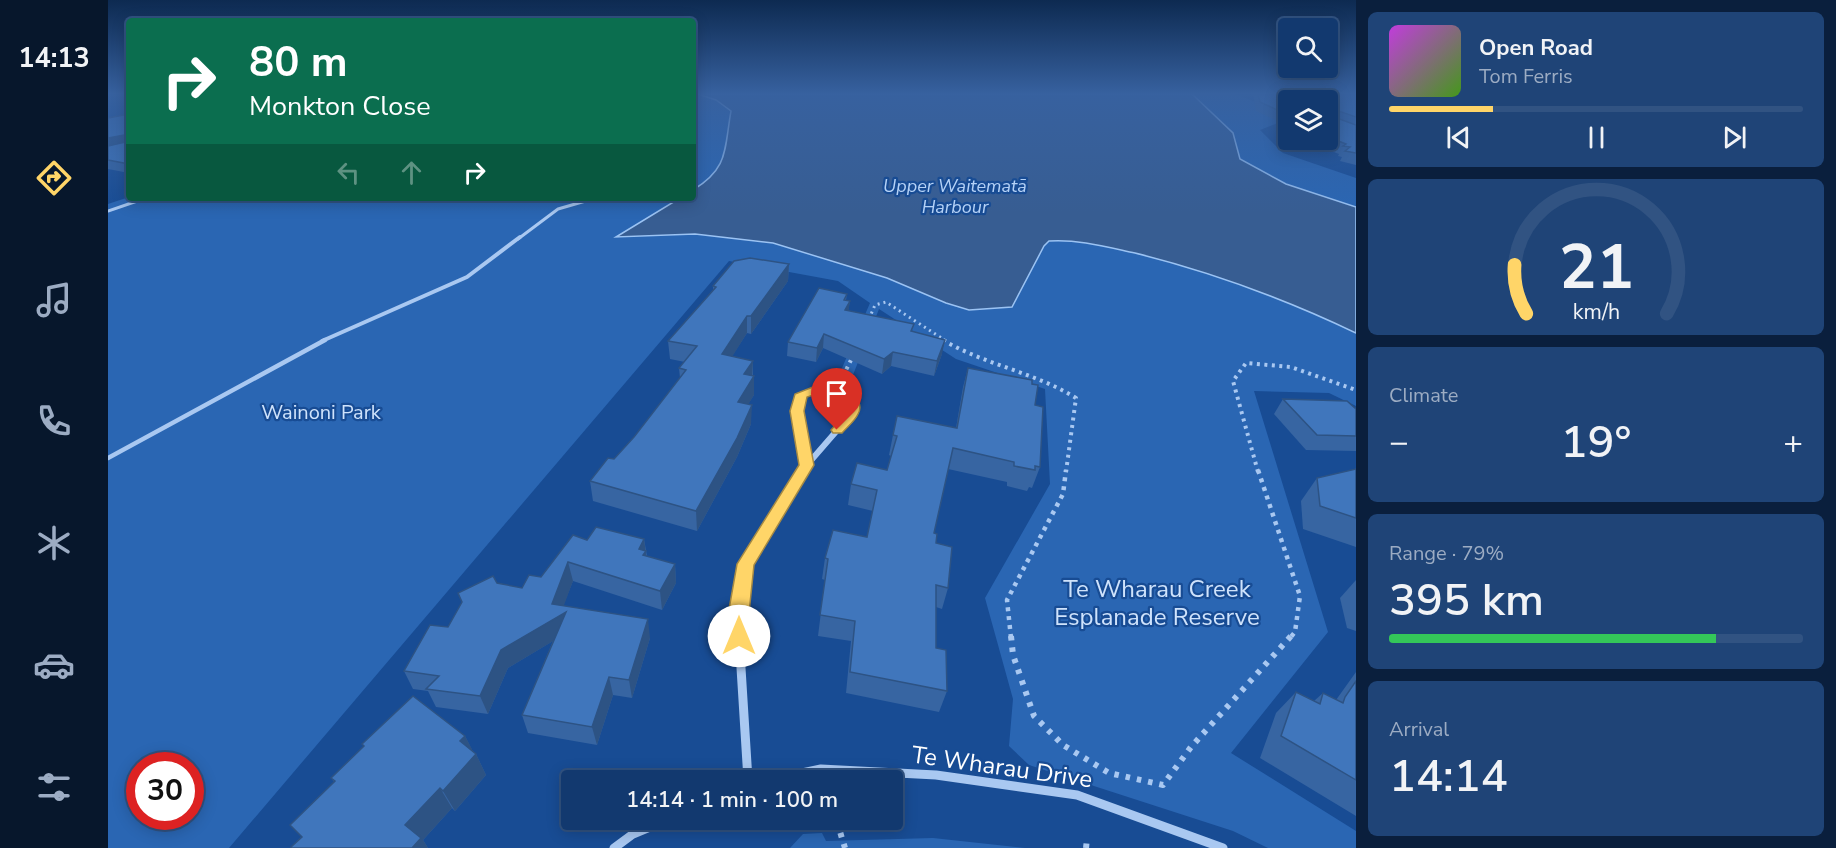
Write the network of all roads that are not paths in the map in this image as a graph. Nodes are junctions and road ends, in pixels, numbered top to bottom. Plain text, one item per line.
1 (137, 201) edge
2 (586, 201) edge
3 (108, 211) edge
4 (108, 458) edge
5 (807, 465) junction
6 (747, 770) edge
7 (816, 770) edge
8 (840, 770) edge
9 (903, 773) edge
10 (643, 830) edge
11 (614, 848) edge
12 (1222, 848) edge

1 - 3 lane
2 - 4 lane
5 - 5 street
5 - 6 street
7 - 8 street, Te Wharau Drive
9 - 12 street, Te Wharau Drive
10 - 11 street

